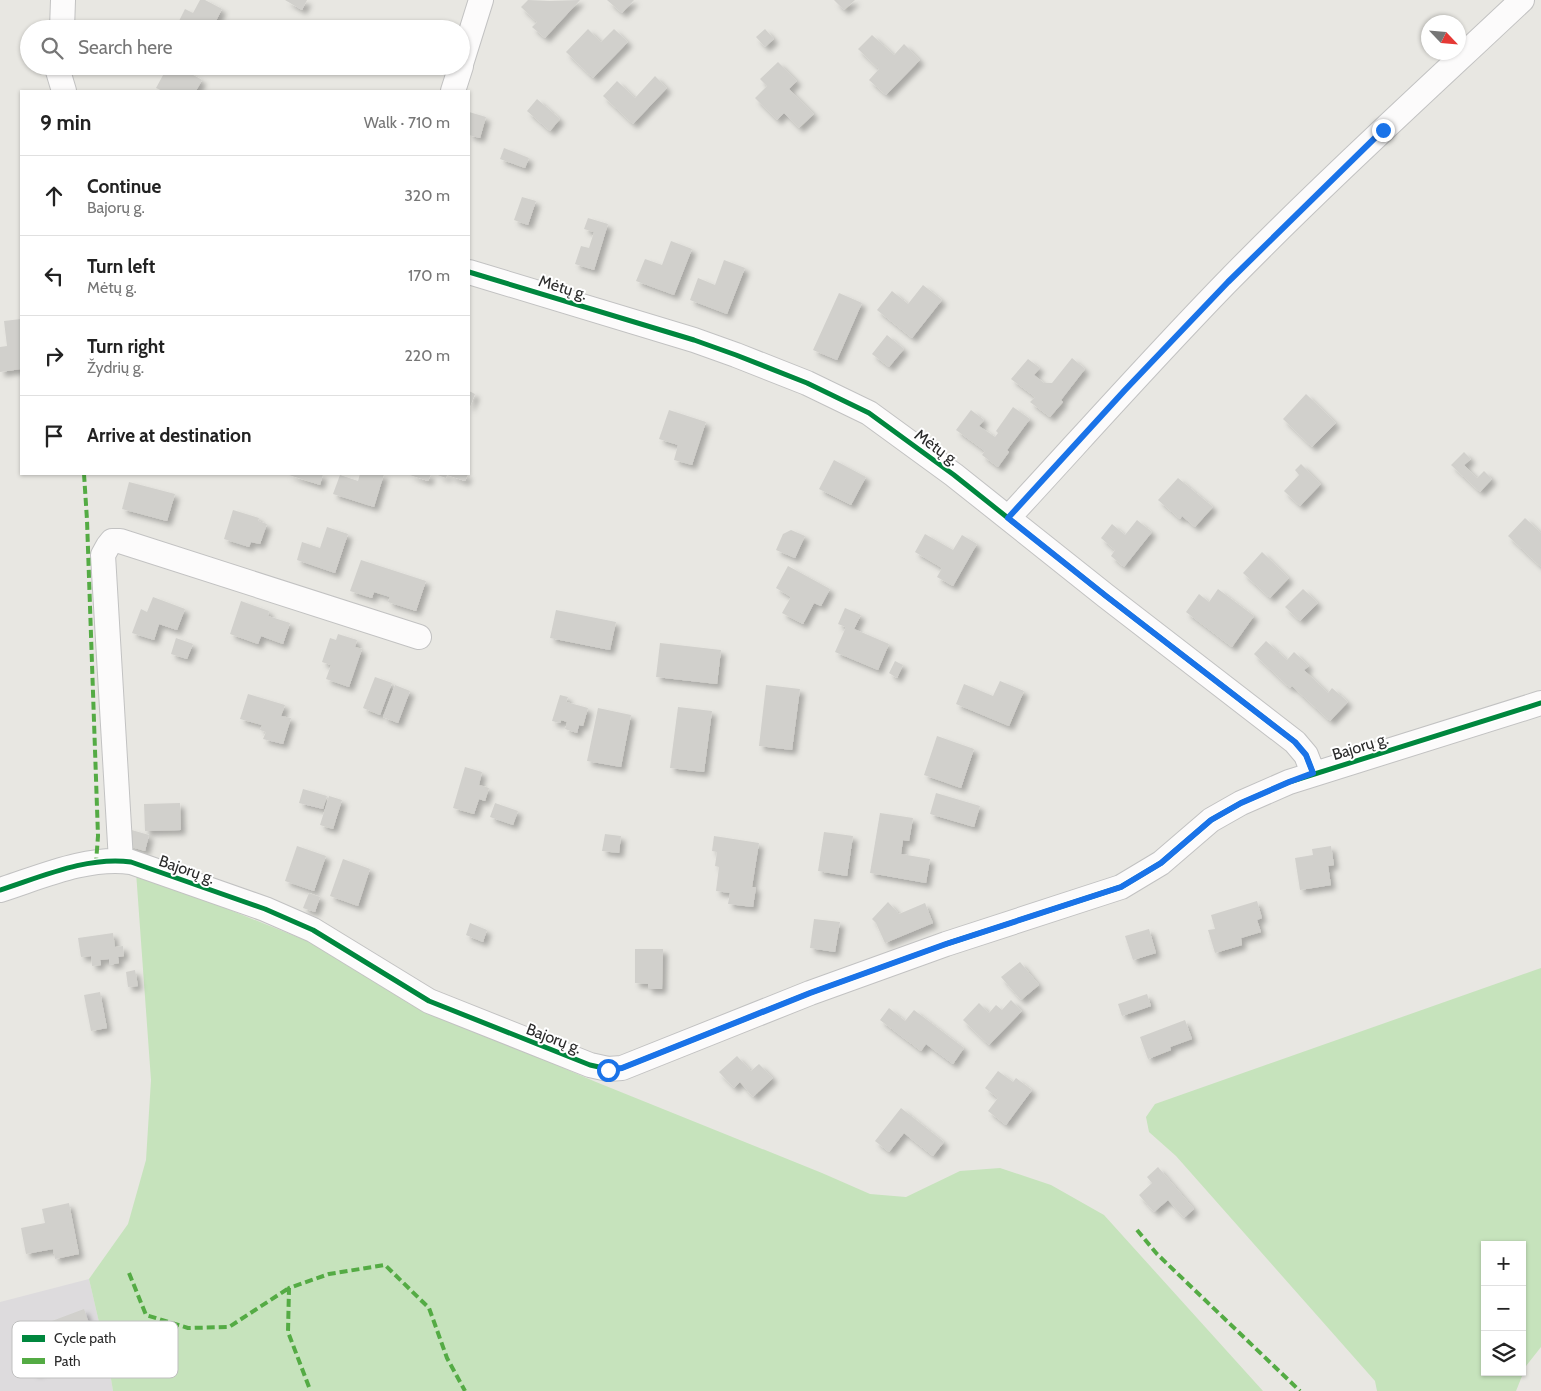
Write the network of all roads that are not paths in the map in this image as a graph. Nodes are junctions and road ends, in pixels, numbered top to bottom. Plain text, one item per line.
1 (63, 0) edge
2 (481, 0) edge
3 (1522, 0) edge
4 (62, 20) edge
5 (470, 36) edge
6 (59, 75) edge
7 (458, 75) edge
8 (64, 90) edge
9 (453, 90) edge
10 (470, 272) edge
11 (1008, 518) junction
12 (419, 637) dead end
13 (1541, 703) edge
14 (1313, 773) junction
15 (121, 861) junction
16 (0, 890) edge

1 - 4 street
2 - 5 street
3 - 11 street
6 - 8 street
7 - 9 street
10 - 11 street, Mėtų g.
11 - 14 street, Mėtų g.
12 - 15 street
13 - 14 street, Bajorų g.
14 - 15 street, Bajorų g.
15 - 16 street, Bajorų g.

